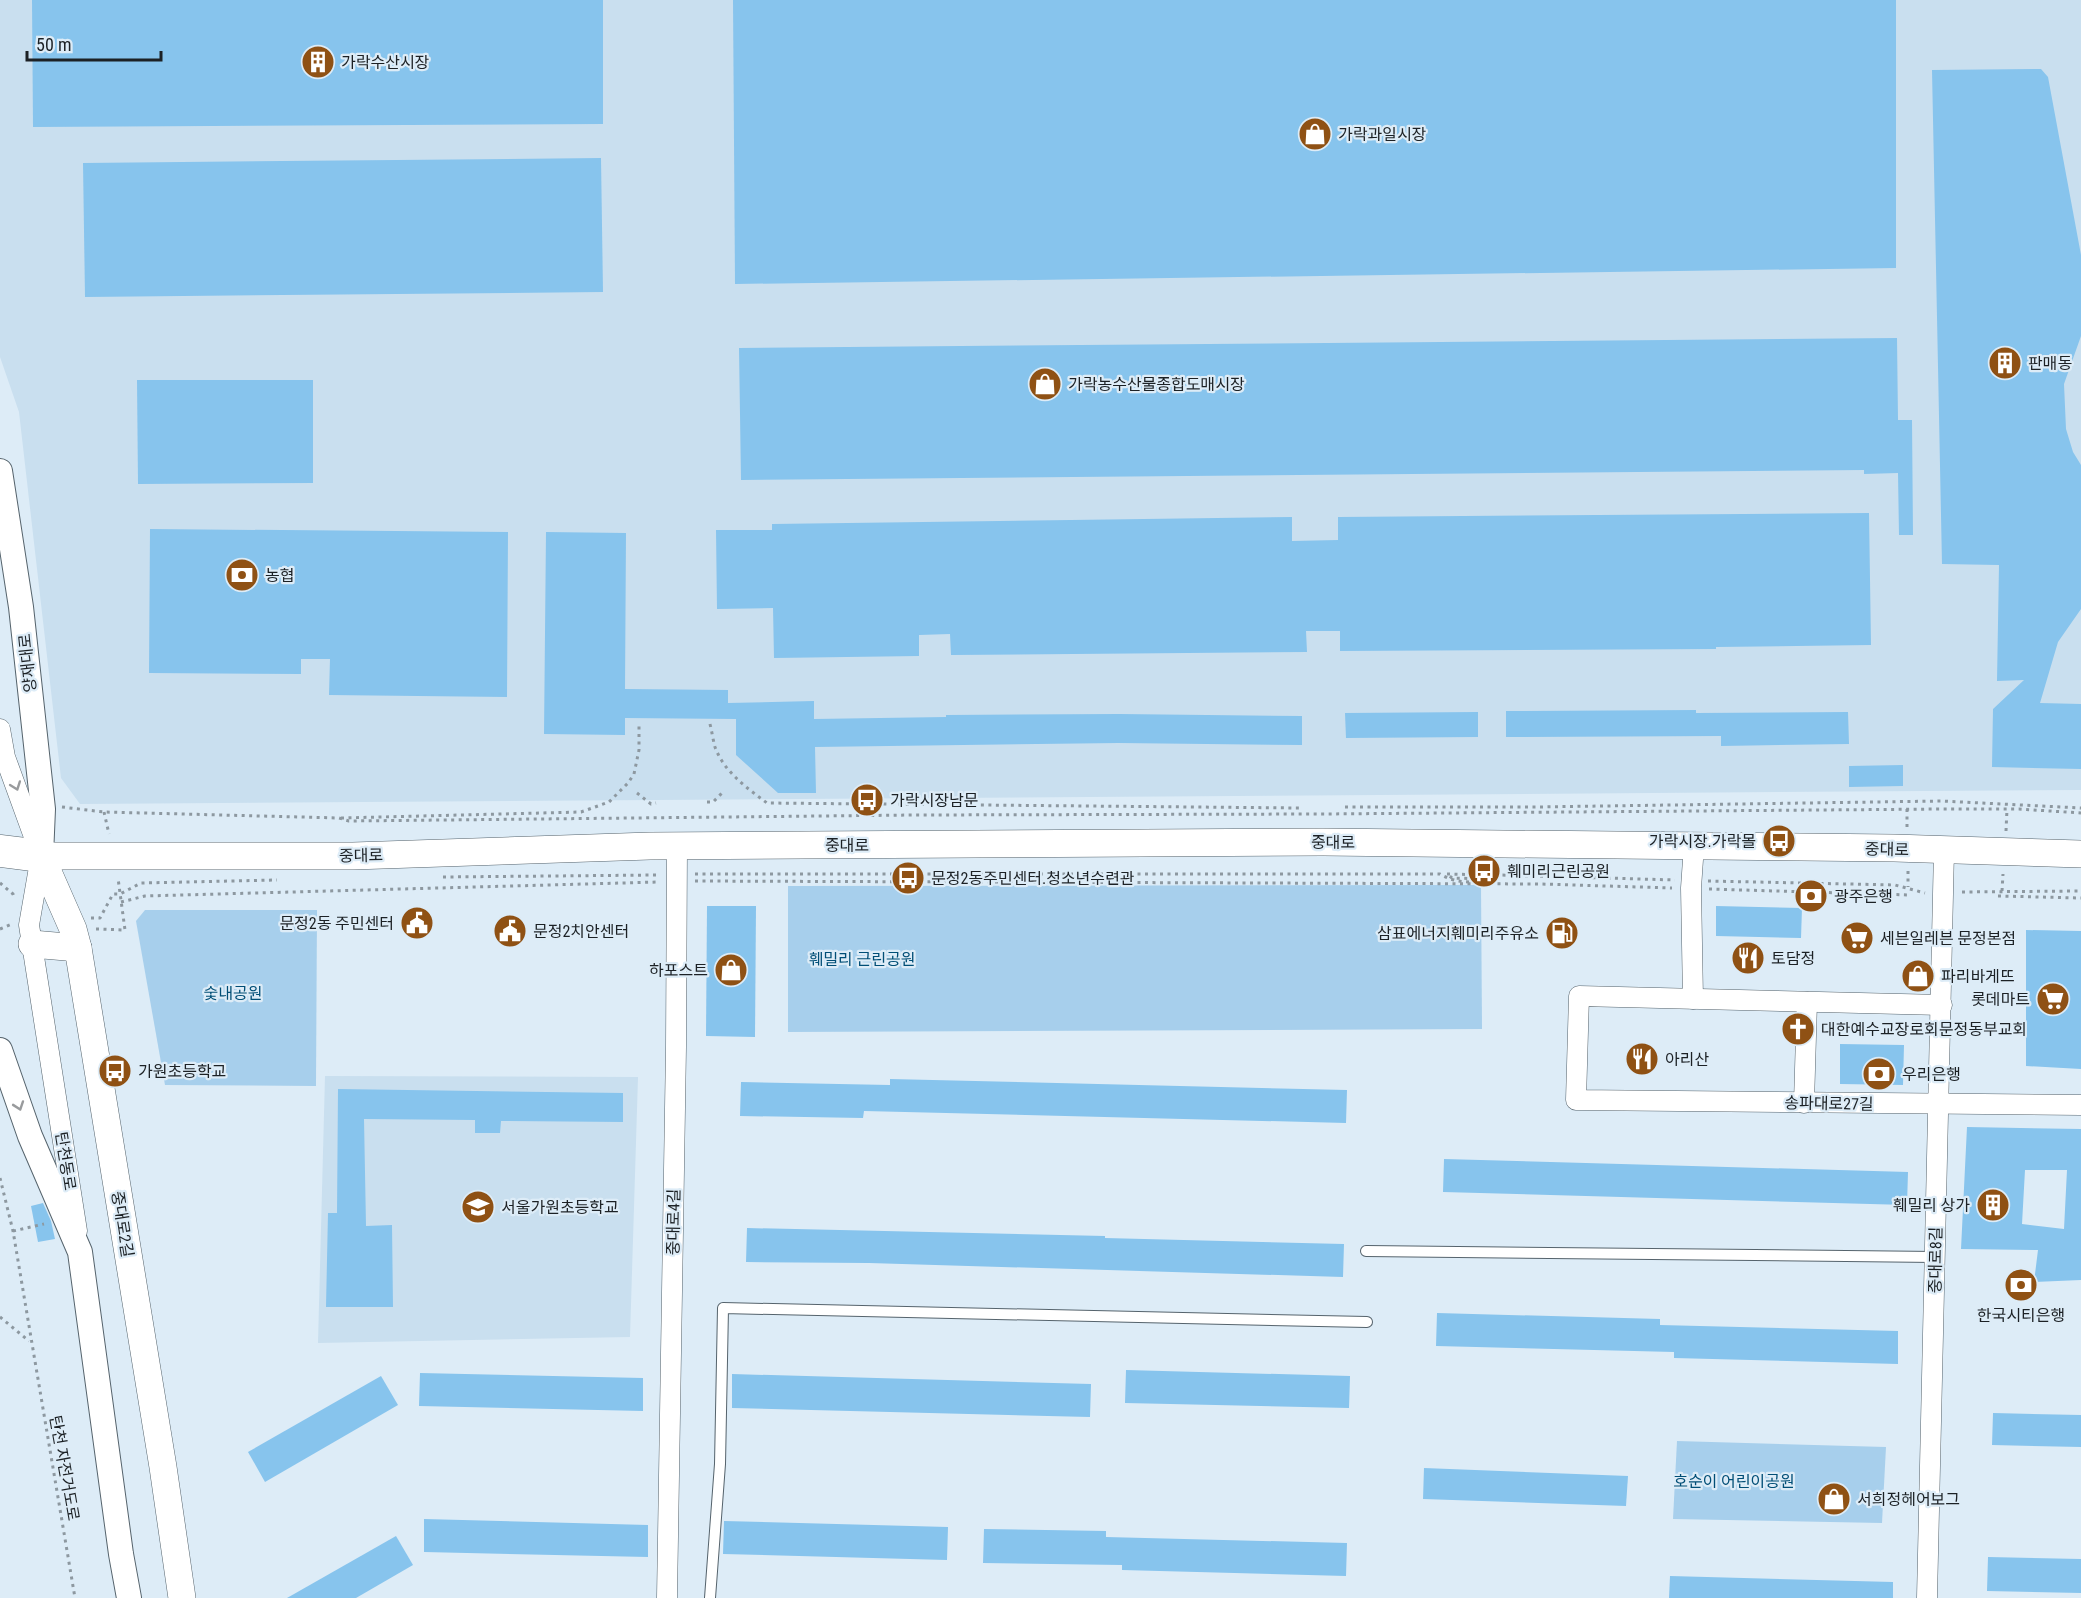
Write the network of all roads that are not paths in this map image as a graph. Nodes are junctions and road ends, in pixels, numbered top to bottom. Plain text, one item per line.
1 (0, 471) edge
2 (0, 729) edge
3 (1694, 845) junction
4 (677, 846) junction
5 (1944, 850) junction
6 (0, 851) edge
7 (2081, 854) edge
8 (41, 856) junction
9 (73, 931) junction
10 (24, 933) junction
11 (1693, 999) junction
12 (1807, 1002) junction
13 (1942, 1005) junction
14 (0, 1050) edge
15 (1804, 1102) junction
16 (1938, 1104) junction
17 (2081, 1105) edge
18 (1366, 1251) dead end
19 (80, 1252) junction
20 (1936, 1257) junction
21 (1367, 1322) dead end
22 (129, 1598) edge
23 (182, 1598) edge
24 (667, 1598) edge
25 (710, 1598) edge
26 (1927, 1598) edge

1 - 8 street, 양재대로
2 -> 8 street, 탄천동로
3 - 4 main road, 중대로
3 - 5 main road, 중대로
3 - 11 street
4 - 8 main road, 중대로
4 - 24 street, 중대로4길
5 - 7 main road, 중대로
5 - 13 street, 중대로8길
6 - 8 main road, 중대로
8 - 9 main road, 중대로2길
8 - 10 street, 탄천동로
9 - 10 main road
9 - 23 main road, 중대로2길
10 - 19 street, 탄천동로
11 - 12 street
11 - 15 street, 송파대로27길
12 - 13 street
12 - 15 street
13 - 16 street, 중대로8길
14 -> 19 street
15 - 16 street, 송파대로27길
16 - 17 street, 송파대로27길
16 - 20 street, 중대로8길
18 - 20 lane
19 - 22 street, 탄천동로
20 - 26 street, 중대로8길
21 - 25 lane

